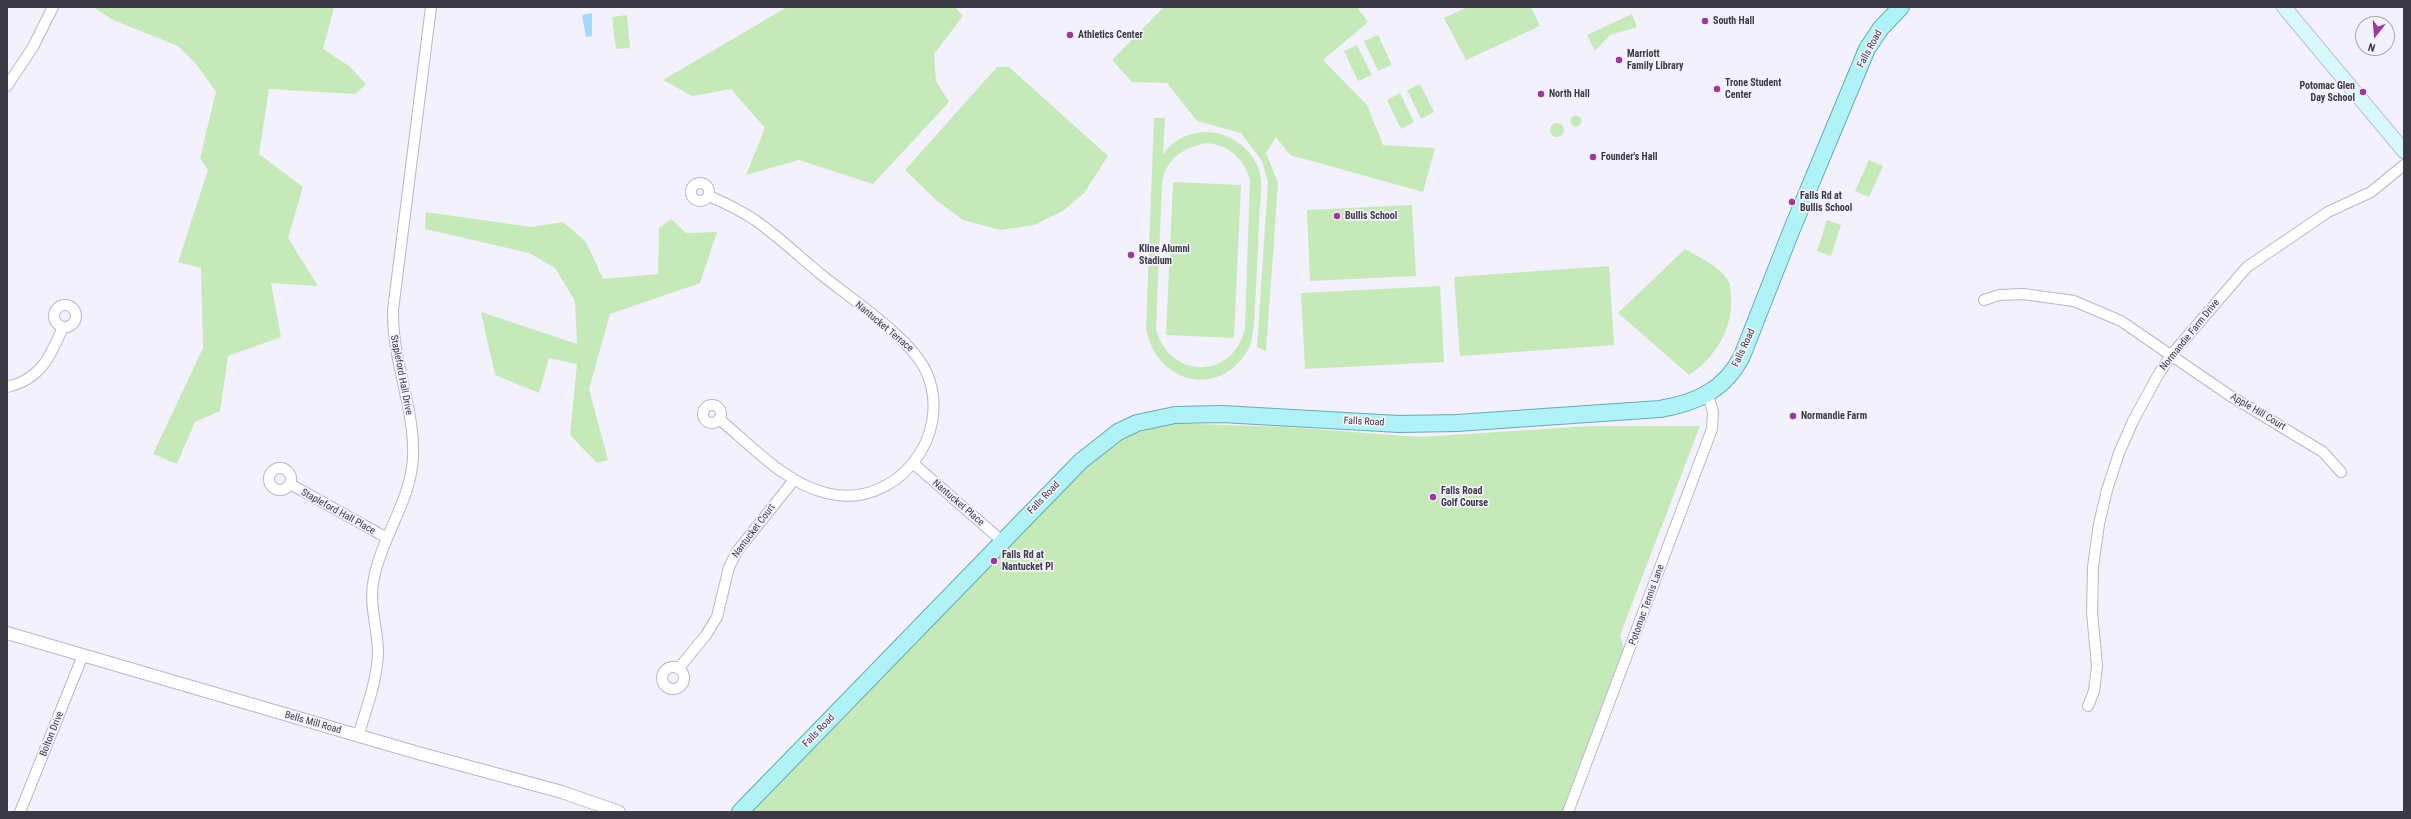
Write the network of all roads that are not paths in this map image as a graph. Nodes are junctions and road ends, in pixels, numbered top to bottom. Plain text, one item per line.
1 (52, 7) edge
2 (431, 7) edge
3 (1901, 7) edge
4 (2284, 7) edge
5 (7, 86) edge
6 (2404, 151) edge
7 (2404, 165) edge
8 (709, 196) dead end
9 (1984, 300) dead end
10 (63, 327) dead end
11 (2172, 354) junction
12 (7, 387) edge
13 (1708, 395) junction
14 (720, 419) dead end
15 (914, 464) junction
16 (2341, 472) dead end
17 (794, 480) junction
18 (290, 484) dead end
19 (387, 538) junction
20 (1002, 541) junction
21 (7, 633) edge
22 (83, 655) junction
23 (679, 668) dead end
24 (2088, 706) dead end
25 (358, 736) junction
26 (20, 812) edge
27 (620, 812) edge
28 (740, 812) edge
29 (1568, 812) edge

1 - 5 street
2 - 19 street, Stapleford Hall Drive
3 - 13 main road, Falls Road
4 - 6 main road
7 - 11 street, Normandie Farm Drive
8 - 15 street, Nantucket Terrace
9 - 11 street, Apple Hill Court
10 - 12 street
11 - 16 street, Apple Hill Court
11 - 24 street, Normandie Farm Drive
13 - 20 main road, Falls Road
13 - 29 street, Potomac Tennis Lane
14 - 17 street, Nantucket Terrace
15 - 17 street, Nantucket Terrace
15 - 20 street, Nantucket Place
17 - 23 street, Nantucket Court
18 - 19 street, Stapleford Hall Place
19 - 25 street, Stapleford Hall Drive
20 - 28 main road, Falls Road
21 - 22 street, Bells Mill Road
22 - 25 street, Bells Mill Road
22 - 26 street, Bolton Drive
25 - 27 street, Bells Mill Road

